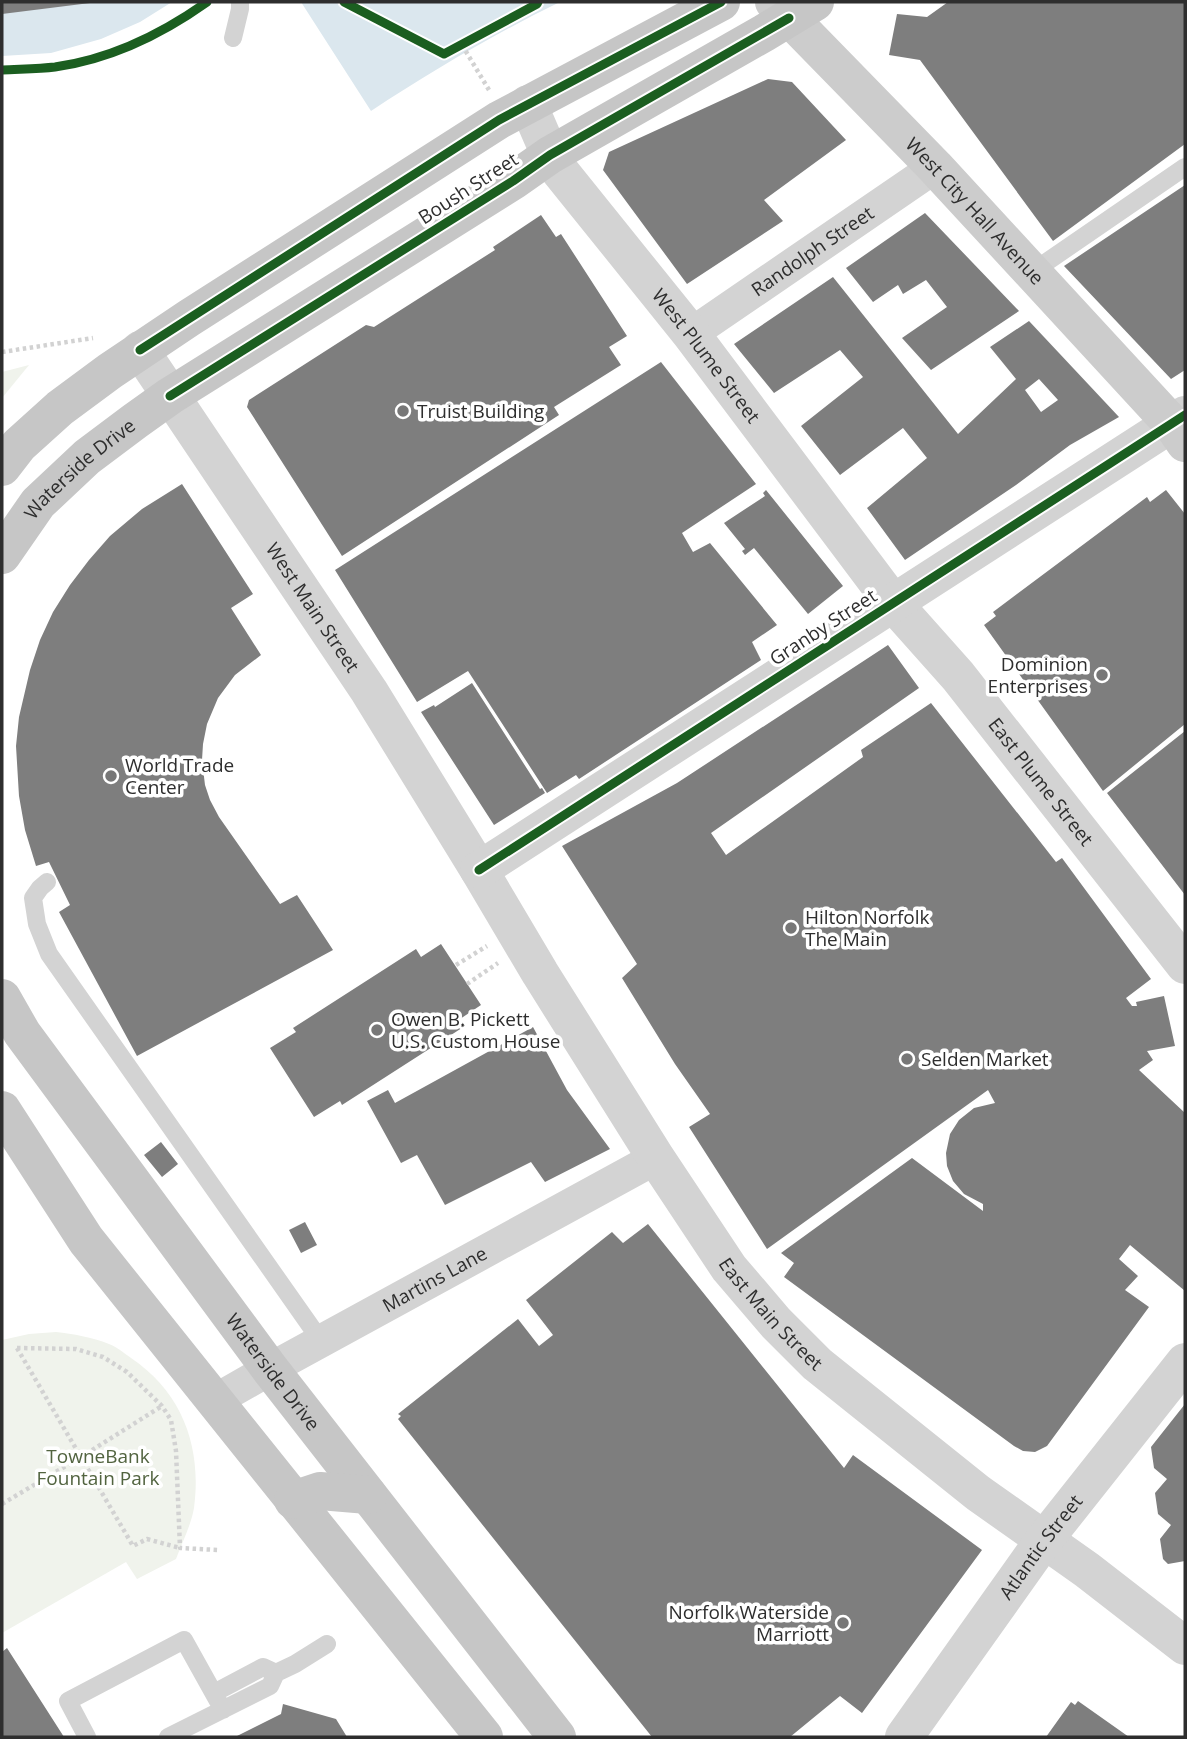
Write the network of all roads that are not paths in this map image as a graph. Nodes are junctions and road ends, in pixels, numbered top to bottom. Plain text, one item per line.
1 (240, 2) edge
2 (721, 2) edge
3 (792, 7) edge
4 (233, 38) dead end
5 (528, 104) junction
6 (550, 155) junction
7 (935, 167) junction
8 (1185, 167) edge
9 (1032, 272) junction
10 (691, 334) junction
11 (140, 350) junction
12 (170, 396) junction
13 (1182, 428) edge
14 (2, 467) edge
15 (2, 555) edge
16 (892, 603) junction
17 (479, 870) junction
18 (47, 882) dead end
19 (1185, 965) edge
20 (2, 998) edge
21 (2, 1110) edge
22 (656, 1158) junction
23 (321, 1341) junction
24 (1185, 1362) edge
25 (270, 1369) junction
26 (214, 1401) junction
27 (368, 1495) junction
28 (293, 1500) junction
29 (1044, 1540) junction
30 (327, 1644) dead end
31 (1185, 1646) edge
32 (276, 1673) junction
33 (214, 1693) junction
34 (223, 1710) junction
35 (87, 1737) edge
36 (168, 1737) edge
37 (484, 1737) edge
38 (557, 1737) edge
39 (904, 1737) edge

1 - 4 lane
2 - 5 main road, Boush Street
3 - 6 main road, Boush Street
3 - 7 main road, West City Hall Avenue
5 - 6 street, West Plume Street
5 - 11 main road, Boush Street
6 - 10 street, West Plume Street
6 - 12 main road, Boush Street
7 - 9 main road, West City Hall Avenue
7 - 10 street, Randolph Street
8 - 9 lane
9 - 13 main road, West City Hall Avenue
10 - 16 street, West Plume Street
11 - 12 street, West Main Street
11 - 14 main road
12 - 15 main road, Waterside Drive
12 - 17 street, West Main Street
13 - 16 street, Granby Street
16 - 17 street, Granby Street
16 - 19 street, East Plume Street
17 - 22 street, East Main Street
18 - 23 lane
20 - 25 main road, Waterside Drive
21 - 26 main road
22 - 23 street, Martins Lane
22 - 29 street, East Main Street
23 - 25 street, Martins Lane
24 - 29 street, Atlantic Street
25 - 26 street, Martins Lane
25 - 27 main road, Waterside Drive
26 - 28 main road
27 - 28 main road
27 - 38 main road, Waterside Drive
28 - 37 main road
29 - 31 street, East Main Street
29 - 39 street, Atlantic Street
30 - 32 lane
32 - 33 lane
32 - 34 lane
33 - 34 lane
33 - 35 lane
34 - 36 lane

